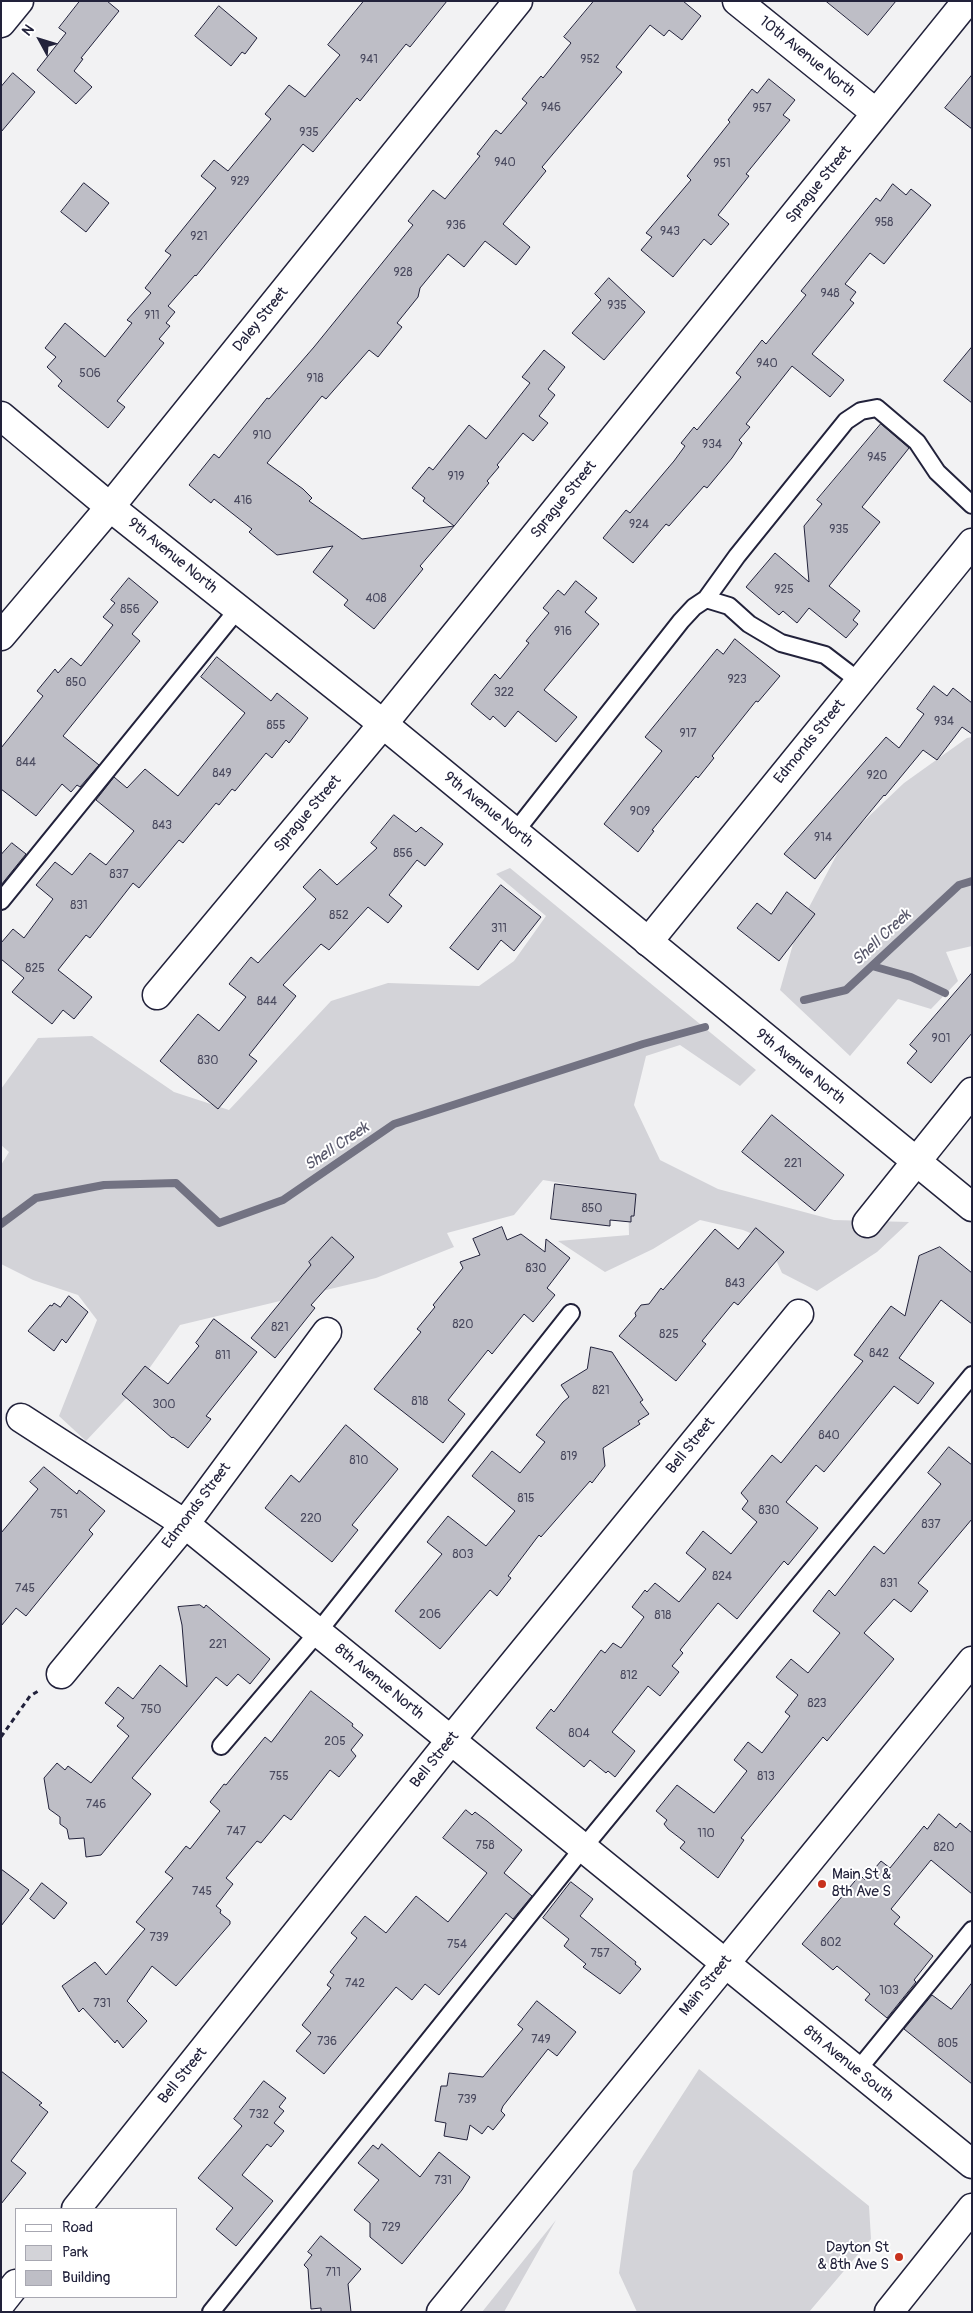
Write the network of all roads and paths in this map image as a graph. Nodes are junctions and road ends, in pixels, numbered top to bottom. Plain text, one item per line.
1 (19, 1) edge
2 (518, 1) edge
3 (737, 1) edge
4 (967, 1) edge
5 (1, 22) edge
6 (876, 113) junction
7 (1, 416) edge
8 (972, 505) edge
9 (110, 507) junction
10 (972, 543) edge
11 (706, 599) junction
12 (238, 609) junction
13 (1, 636) edge
14 (860, 682) junction
15 (383, 724) junction
16 (515, 832) junction
17 (1, 901) edge
18 (648, 942) junction
19 (157, 995) dead end
20 (972, 1092) edge
21 (916, 1162) junction
22 (972, 1207) edge
23 (867, 1223) dead end
24 (571, 1313) dead end
25 (799, 1314) dead end
26 (327, 1332) dead end
27 (972, 1375) edge
28 (21, 1418) dead end
29 (185, 1524) junction
30 (318, 1632) junction
31 (972, 1661) edge
32 (61, 1674) joint
33 (1, 1737) edge
34 (451, 1740) junction
35 (221, 1746) dead end
36 (583, 1848) junction
37 (972, 1930) edge
38 (724, 1963) junction
39 (857, 2071) junction
40 (972, 2164) edge
41 (77, 2208) edge
42 (972, 2208) edge
43 (15, 2285) edge
44 (1, 2303) edge
45 (211, 2312) edge
46 (441, 2312) edge
47 (889, 2312) edge

1 - 5 street
2 - 9 street, Daley Street
3 - 6 street, 10th Avenue North
4 - 6 street, Sprague Street
6 - 15 street, Sprague Street
7 - 9 street, 9th Avenue North
8 - 11 lane
9 - 12 street, 9th Avenue North
9 - 13 street, Daley Street
10 - 14 street, Edmonds Street
11 - 14 lane
11 - 16 lane
12 - 15 street, 9th Avenue North
12 - 17 lane
14 - 18 street, Edmonds Street
15 - 16 street, 9th Avenue North
15 - 19 street, Sprague Street
16 - 18 street, 9th Avenue North
18 - 21 street, 9th Avenue North
20 - 21 street
21 - 22 street, 9th Avenue North
21 - 23 street
24 - 30 lane
25 - 34 street, Bell Street
26 - 29 street, Edmonds Street
27 - 36 lane
28 - 29 street, 8th Avenue North
29 - 30 street, 8th Avenue North
29 - 32 street, Edmonds Street
30 - 34 street, 8th Avenue North
30 - 35 lane
31 - 38 street, Main Street
32 - 33 path
34 - 36 street, 8th Avenue North
34 - 41 street, Bell Street
36 - 38 street, 8th Avenue North
36 - 45 lane
37 - 39 lane
38 - 39 street, 8th Avenue South
38 - 46 street, Main Street
39 - 40 street, 8th Avenue South
42 - 47 street
43 - 44 street

